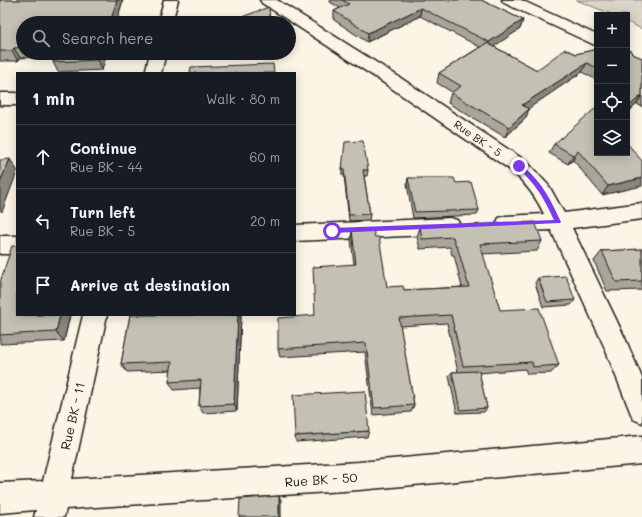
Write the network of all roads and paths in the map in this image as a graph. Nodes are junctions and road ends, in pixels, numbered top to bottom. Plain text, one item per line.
1 (171, 0) edge
2 (267, 0) edge
3 (509, 0) edge
4 (167, 16) edge
5 (292, 16) edge
6 (296, 19) edge
7 (594, 40) edge
8 (156, 60) edge
9 (153, 72) edge
10 (0, 99) edge
11 (16, 99) edge
12 (642, 211) edge
13 (558, 222) junction
14 (296, 233) edge
15 (16, 245) edge
16 (0, 246) edge
17 (96, 316) edge
18 (642, 410) edge
19 (642, 450) edge
20 (0, 498) edge
21 (52, 506) edge

1 - 4 street
2 - 5 street, Rue BK - 5
3 - 7 street
6 - 13 street, Rue BK - 5
8 - 9 street
10 - 11 street
12 - 13 street
13 - 14 street
13 - 18 street, Rue BK - 5
15 - 16 street
17 - 21 street, Rue BK - 11
19 - 21 street, Rue BK - 50
20 - 21 street, Rue BK - 50

